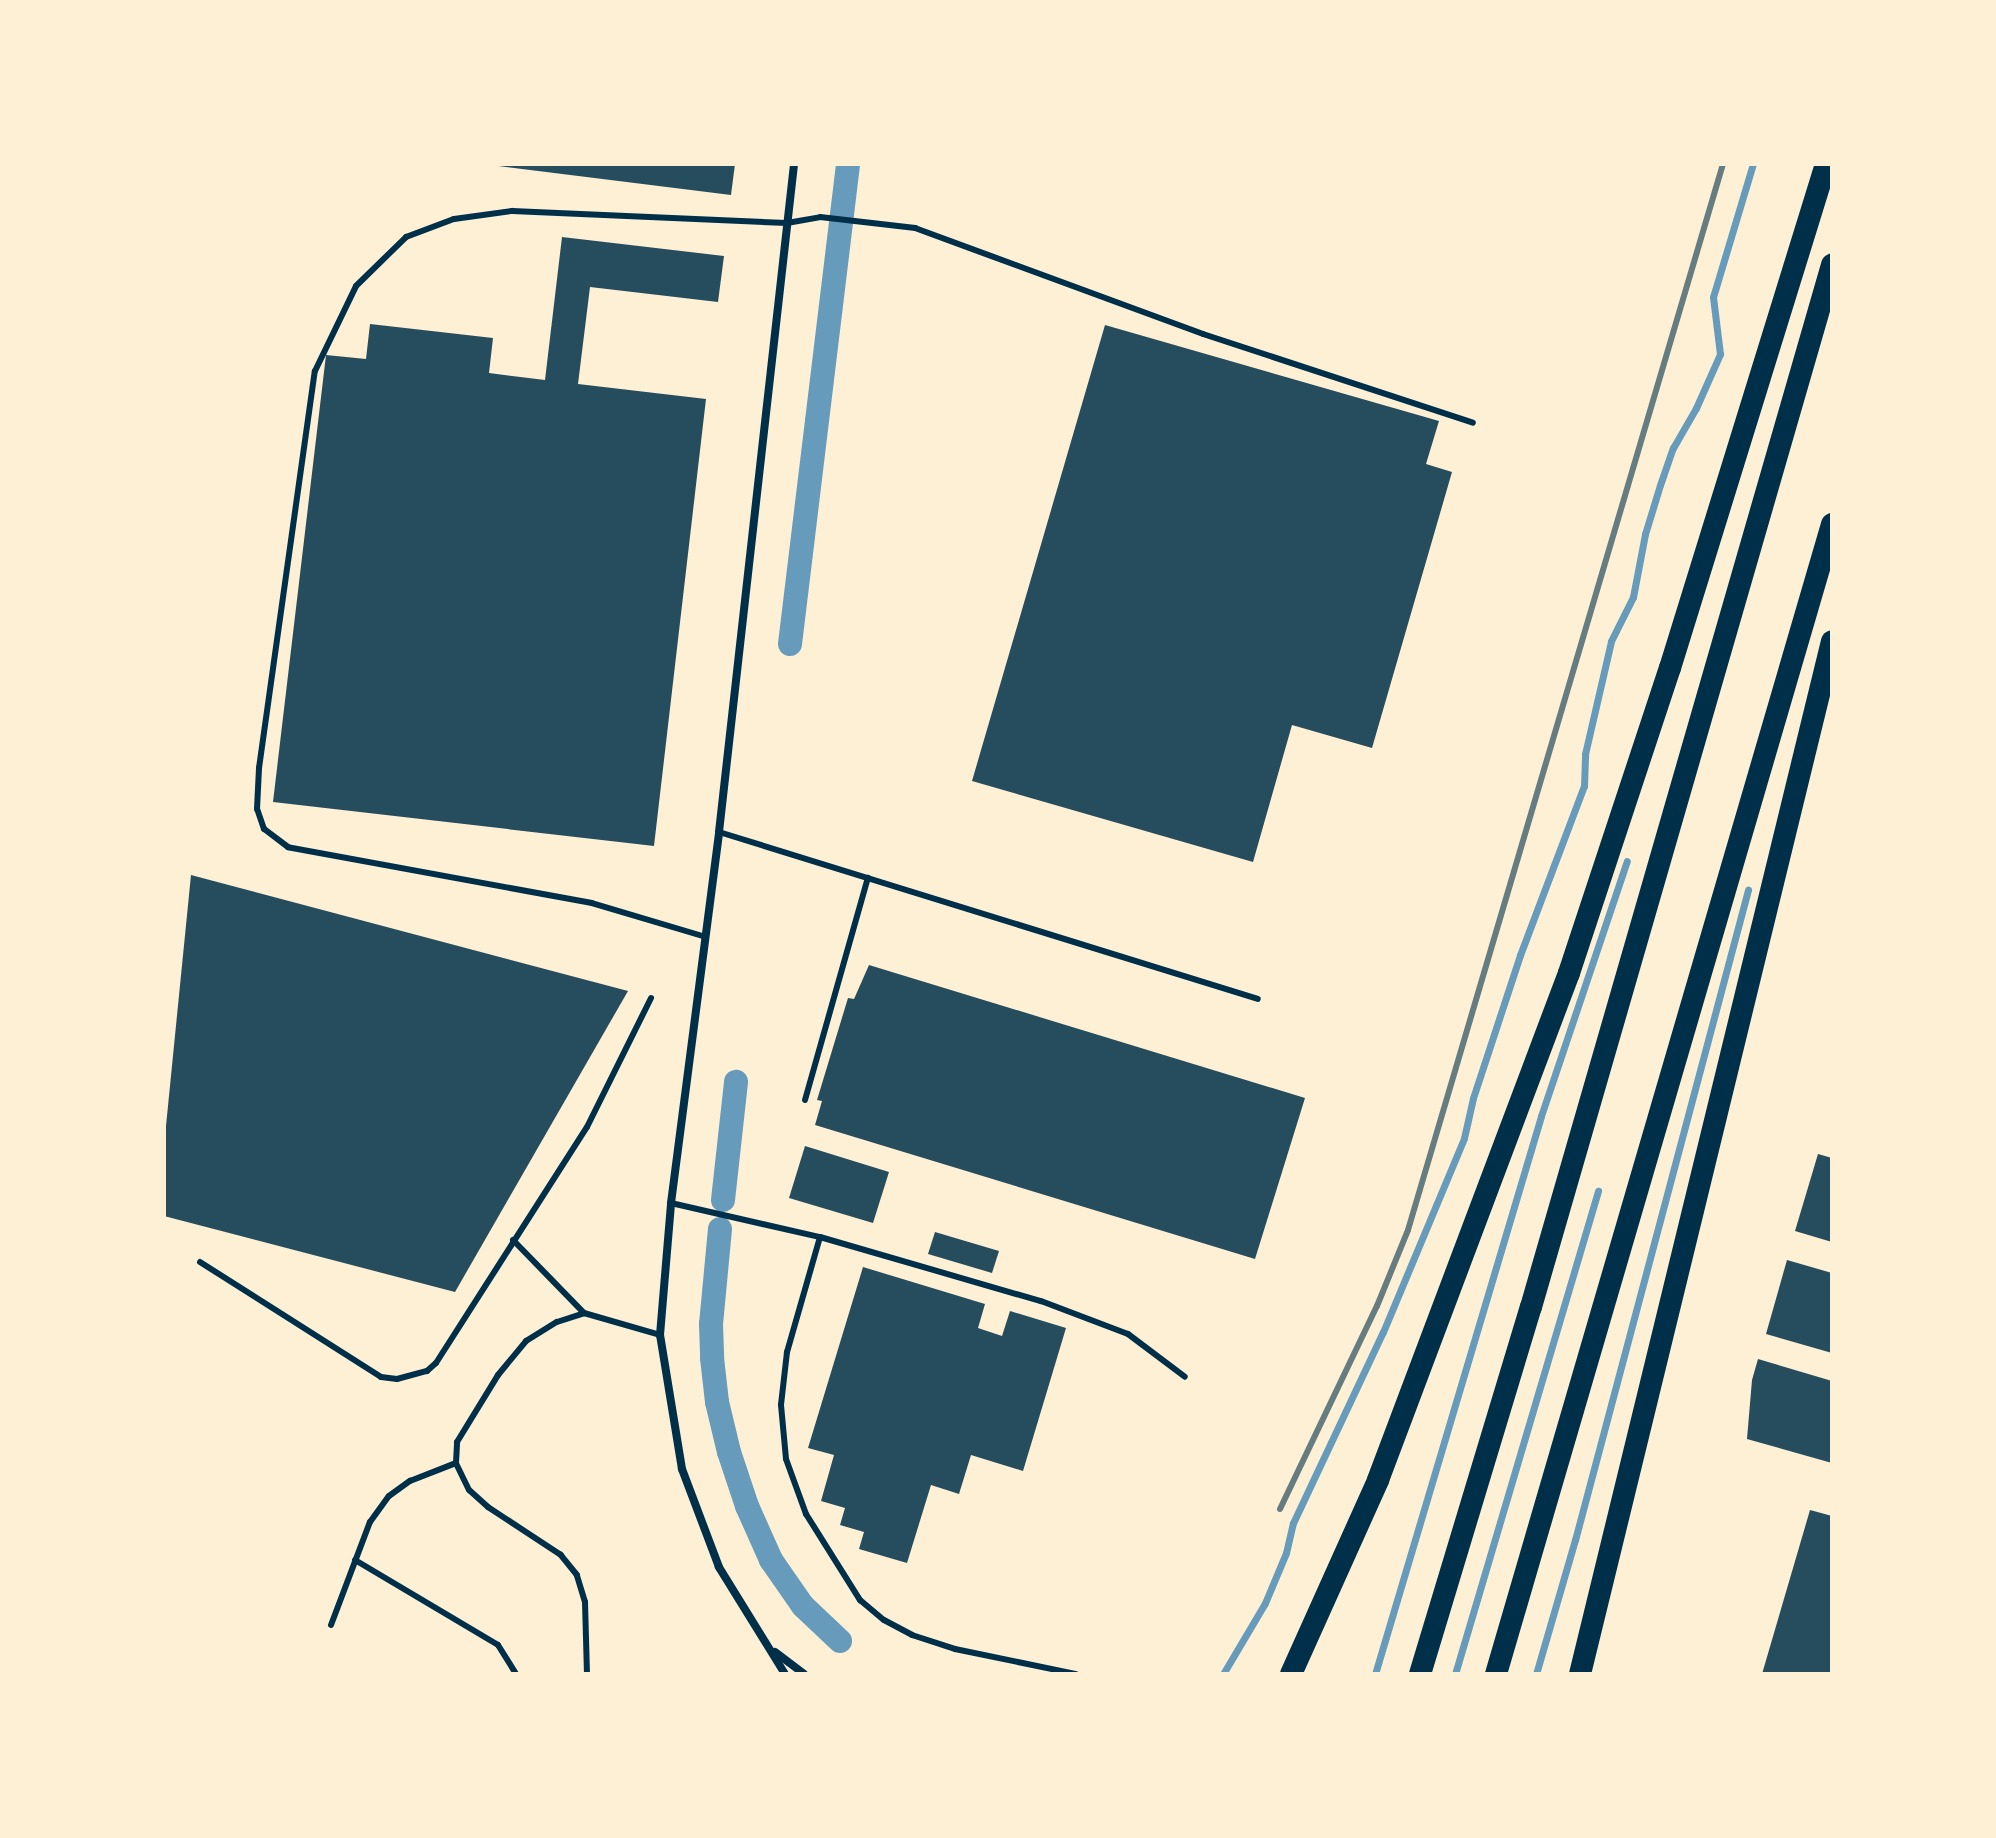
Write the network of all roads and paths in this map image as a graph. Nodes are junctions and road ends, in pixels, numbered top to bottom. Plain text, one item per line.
1 (794, 164) edge
2 (1826, 164) edge
3 (787, 223) junction
4 (1832, 265) edge
5 (1473, 423) dead end
6 (1832, 524) edge
7 (1832, 641) edge
8 (719, 832) junction
9 (868, 878) junction
10 (706, 937) junction
11 (651, 998) dead end
12 (1258, 999) dead end
13 (805, 1100) dead end
14 (671, 1203) junction
15 (820, 1237) junction
16 (513, 1240) junction
17 (200, 1262) dead end
18 (584, 1313) junction
19 (660, 1335) junction
20 (1185, 1377) dead end
21 (456, 1463) junction
22 (355, 1560) junction
23 (331, 1625) dead end
24 (771, 1649) junction
25 (516, 1674) edge
26 (587, 1674) edge
27 (785, 1674) edge
28 (804, 1674) edge
29 (1076, 1674) edge
30 (1291, 1674) edge
31 (1420, 1674) edge
32 (1496, 1674) edge
33 (1580, 1674) edge

1 - 3 street
2 - 30 highway
3 - 5 lane
3 - 8 street
3 - 10 lane
4 - 31 highway
6 - 32 highway
7 - 33 highway
8 - 9 lane
8 - 10 street
9 - 12 lane
9 - 13 lane
10 - 14 street
11 - 16 lane
14 - 15 lane
14 - 19 street
15 - 20 lane
15 - 29 lane
16 - 17 lane
16 - 18 lane
18 - 19 lane
18 - 21 lane
19 - 24 street
21 - 22 lane
21 - 26 lane
22 - 23 lane
22 - 25 lane
24 - 27 street
24 - 28 street

